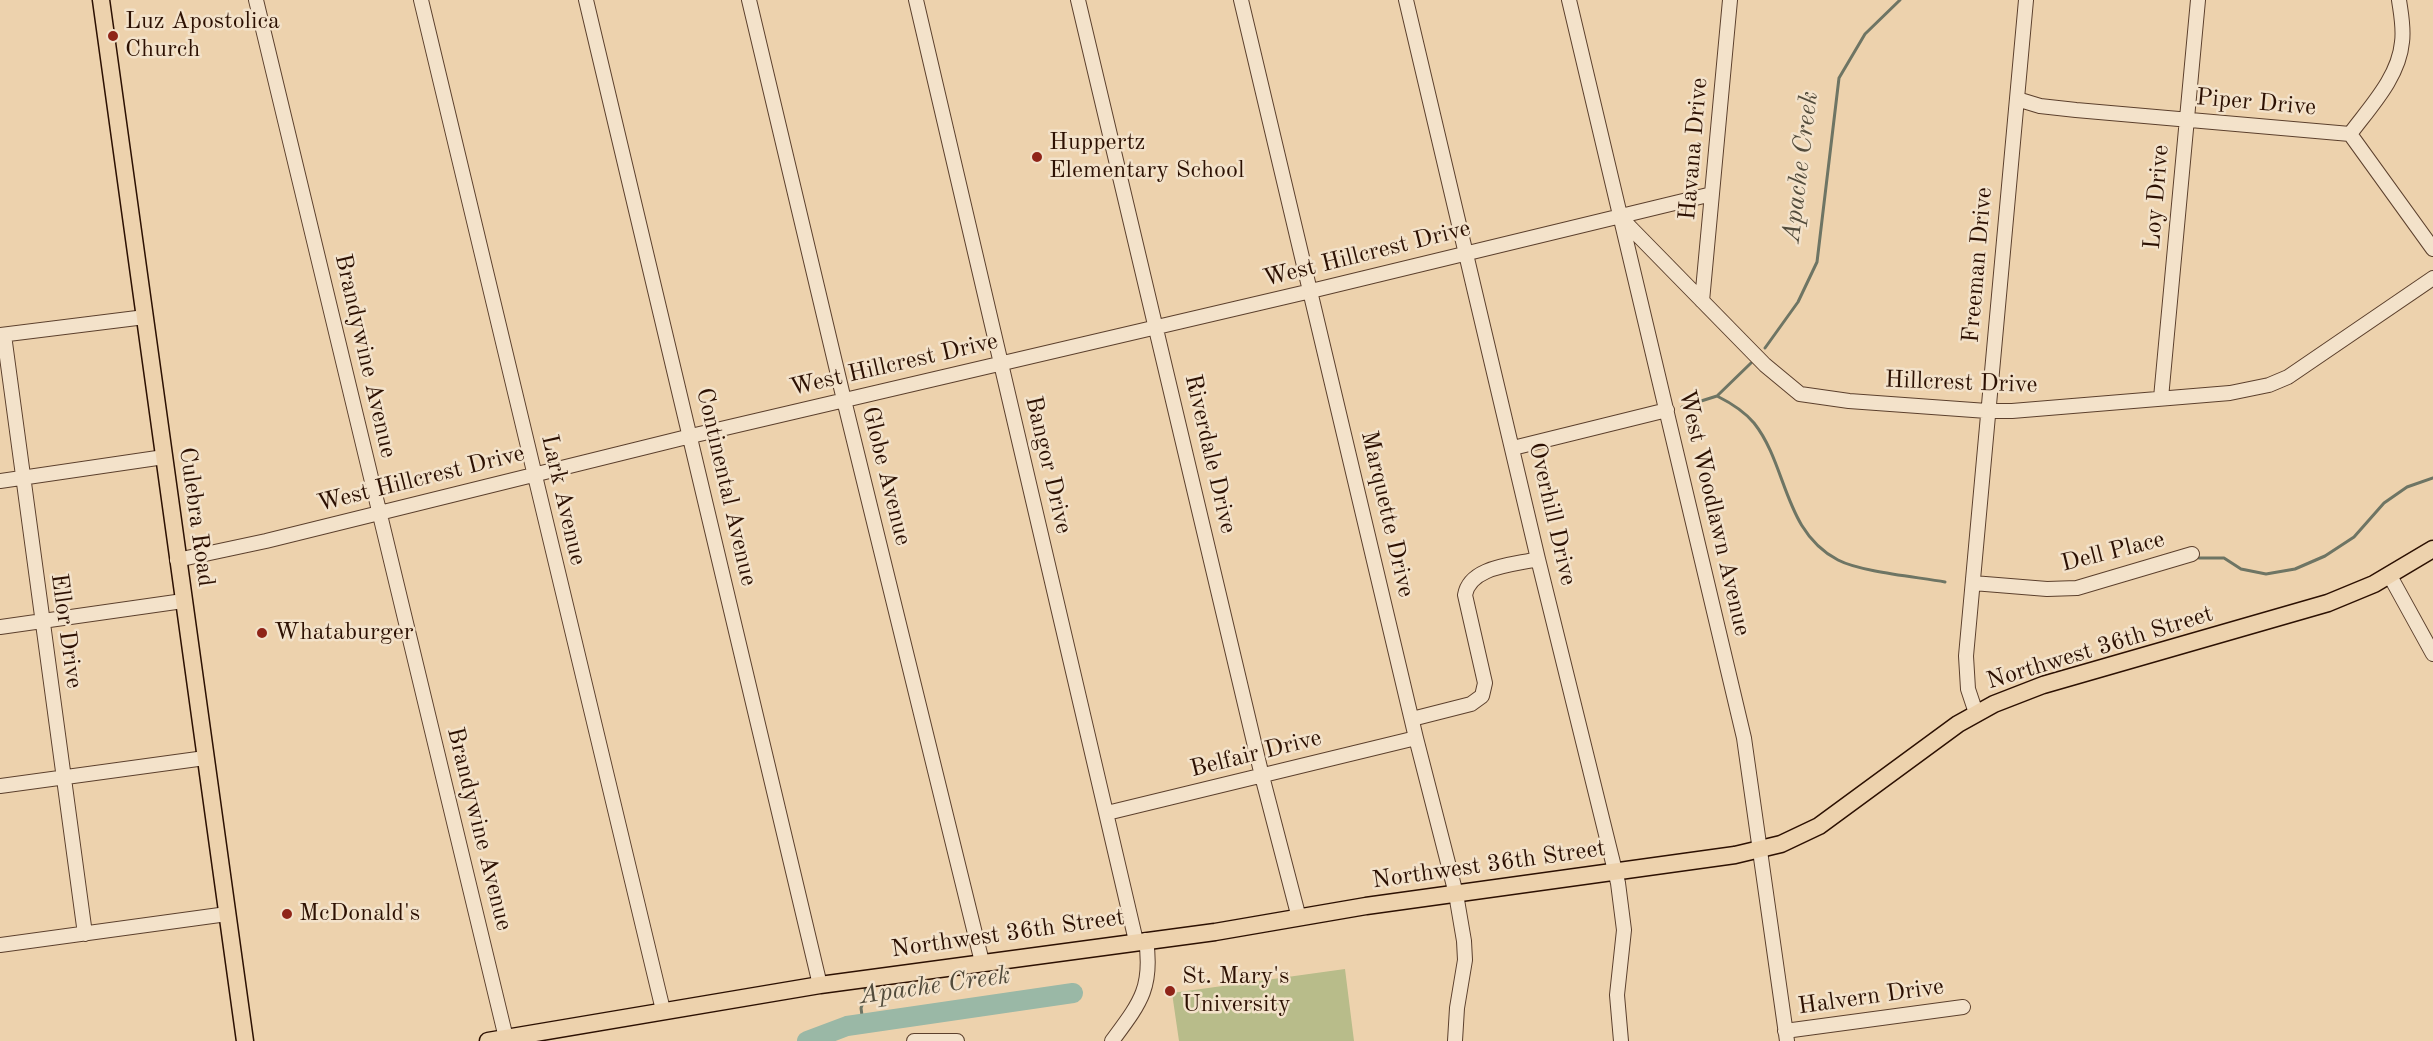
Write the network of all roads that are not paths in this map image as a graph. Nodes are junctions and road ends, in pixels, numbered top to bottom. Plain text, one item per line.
1 (101, 0) edge
2 (256, 0) edge
3 (421, 0) edge
4 (586, 0) edge
5 (749, 0) edge
6 (916, 0) edge
7 (1078, 0) edge
8 (1241, 0) edge
9 (1406, 0) edge
10 (1730, 0) edge
11 (2026, 0) edge
12 (2198, 0) edge
13 (2399, 0) edge
14 (1570, 1) edge
15 (2017, 99) junction
16 (2186, 119) junction
17 (2350, 134) junction
18 (1712, 194) junction
19 (1621, 218) junction
20 (2433, 249) edge
21 (1466, 252) junction
22 (2433, 278) edge
23 (1311, 291) junction
24 (1702, 301) junction
25 (145, 317) junction
26 (1157, 326) junction
27 (2, 335) edge
28 (1001, 362) junction
29 (2161, 398) junction
30 (844, 400) junction
31 (1667, 410) junction
32 (1987, 411) junction
33 (690, 436) junction
34 (1513, 448) junction
35 (164, 457) junction
36 (534, 474) junction
37 (23, 478) junction
38 (0, 481) edge
39 (379, 513) junction
40 (2433, 549) edge
41 (2192, 554) dead end
42 (1538, 559) junction
43 (177, 560) junction
44 (2390, 576) junction
45 (1973, 583) junction
46 (183, 601) junction
47 (42, 621) junction
48 (0, 627) edge
49 (2433, 654) edge
50 (1976, 713) junction
51 (1412, 719) junction
52 (1416, 738) junction
53 (205, 758) junction
54 (1262, 776) junction
55 (64, 777) junction
56 (0, 786) edge
57 (1107, 813) junction
58 (1760, 849) junction
59 (1615, 872) junction
60 (1456, 894) junction
61 (227, 914) junction
62 (1299, 918) junction
63 (85, 934) junction
64 (1141, 940) junction
65 (0, 945) edge
66 (982, 962) junction
67 (820, 985) junction
68 (1963, 1007) dead end
69 (663, 1010) junction
70 (1786, 1036) edge
71 (506, 1038) junction
72 (245, 1041) edge
73 (488, 1041) edge
74 (914, 1041) edge
75 (957, 1041) edge
76 (1112, 1041) edge
77 (1455, 1041) edge
78 (1621, 1041) edge

1 - 25 main road, Culebra Road
2 - 39 street, Brandywine Avenue
3 - 36 street, Lark Avenue
4 - 33 street, Continental Avenue
5 - 30 street, Globe Avenue
6 - 28 street, Bangor Drive
7 - 26 street, Riverdale Drive
8 - 23 street, Marquette Drive
9 - 21 street, Overhill Drive
10 - 18 street, Havana Drive
11 - 15 street, Freeman Drive
12 - 16 street, Loy Drive
13 - 17 street
14 - 19 street, West Woodlawn Avenue
15 - 16 street, Piper Drive
15 - 32 street, Freeman Drive
16 - 17 street, Piper Drive
16 - 29 street, Loy Drive
17 - 20 street
18 - 19 street
18 - 24 street, Havana Drive
19 - 21 street, West Hillcrest Drive
19 - 24 street, Hillcrest Drive
19 - 31 street, West Woodlawn Avenue
21 - 23 street, West Hillcrest Drive
21 - 34 street, Overhill Drive
22 - 29 street, Hillcrest Drive
23 - 26 street, West Hillcrest Drive
23 - 51 street, Marquette Drive
24 - 32 street, Hillcrest Drive
25 - 27 street
25 - 35 main road, Culebra Road
26 - 28 street, West Hillcrest Drive
26 - 54 street, Riverdale Drive
27 - 37 street, Ellor Drive
28 - 30 street, West Hillcrest Drive
28 - 57 street, Bangor Drive
29 - 32 street, Hillcrest Drive
30 - 33 street, West Hillcrest Drive
30 - 66 street, Globe Avenue
31 - 34 street
31 - 58 street, West Woodlawn Avenue
32 - 45 street, Freeman Drive
33 - 36 street, West Hillcrest Drive
33 - 67 street, Continental Avenue
34 - 42 street, Overhill Drive
35 - 37 street
35 - 43 main road, Culebra Road
36 - 39 street, West Hillcrest Drive
36 - 69 street, Lark Avenue
37 - 38 street
37 - 47 street, Ellor Drive
39 - 43 street, West Hillcrest Drive
39 - 71 street, Brandywine Avenue
40 - 44 main road, Northwest 36th Street
41 - 45 street, Dell Place
42 - 51 street
42 - 59 street, Overhill Drive
43 - 46 main road, Culebra Road
44 - 49 street
44 - 50 main road, Northwest 36th Street
45 - 50 street, Freeman Drive
46 - 47 street
46 - 53 main road, Culebra Road
47 - 48 street
47 - 55 street, Ellor Drive
50 - 58 main road, Northwest 36th Street
51 - 52 street, Marquette Drive
52 - 54 street, Belfair Drive
52 - 60 street, Marquette Drive
53 - 55 street
53 - 61 main road, Culebra Road
54 - 57 street, Belfair Drive
54 - 62 street, Riverdale Drive
55 - 56 street
55 - 63 street, Ellor Drive
57 - 64 street, Bangor Drive
58 - 59 main road, Northwest 36th Street
58 - 70 street, West Woodlawn Avenue
59 - 60 main road, Northwest 36th Street
59 - 78 street, Overhill Drive
60 - 62 main road, Northwest 36th Street
60 - 77 street, Marquette Drive
61 - 63 street
61 - 72 main road, Culebra Road
62 - 64 main road, Northwest 36th Street
63 - 65 street
64 - 66 main road, Northwest 36th Street
64 - 76 street, Bangor Drive
66 - 67 main road, Northwest 36th Street
67 - 69 main road, Northwest 36th Street
68 - 70 street, Halvern Drive
69 - 71 main road, Northwest 36th Street
71 - 73 main road, Northwest 36th Street
74 - 75 street

